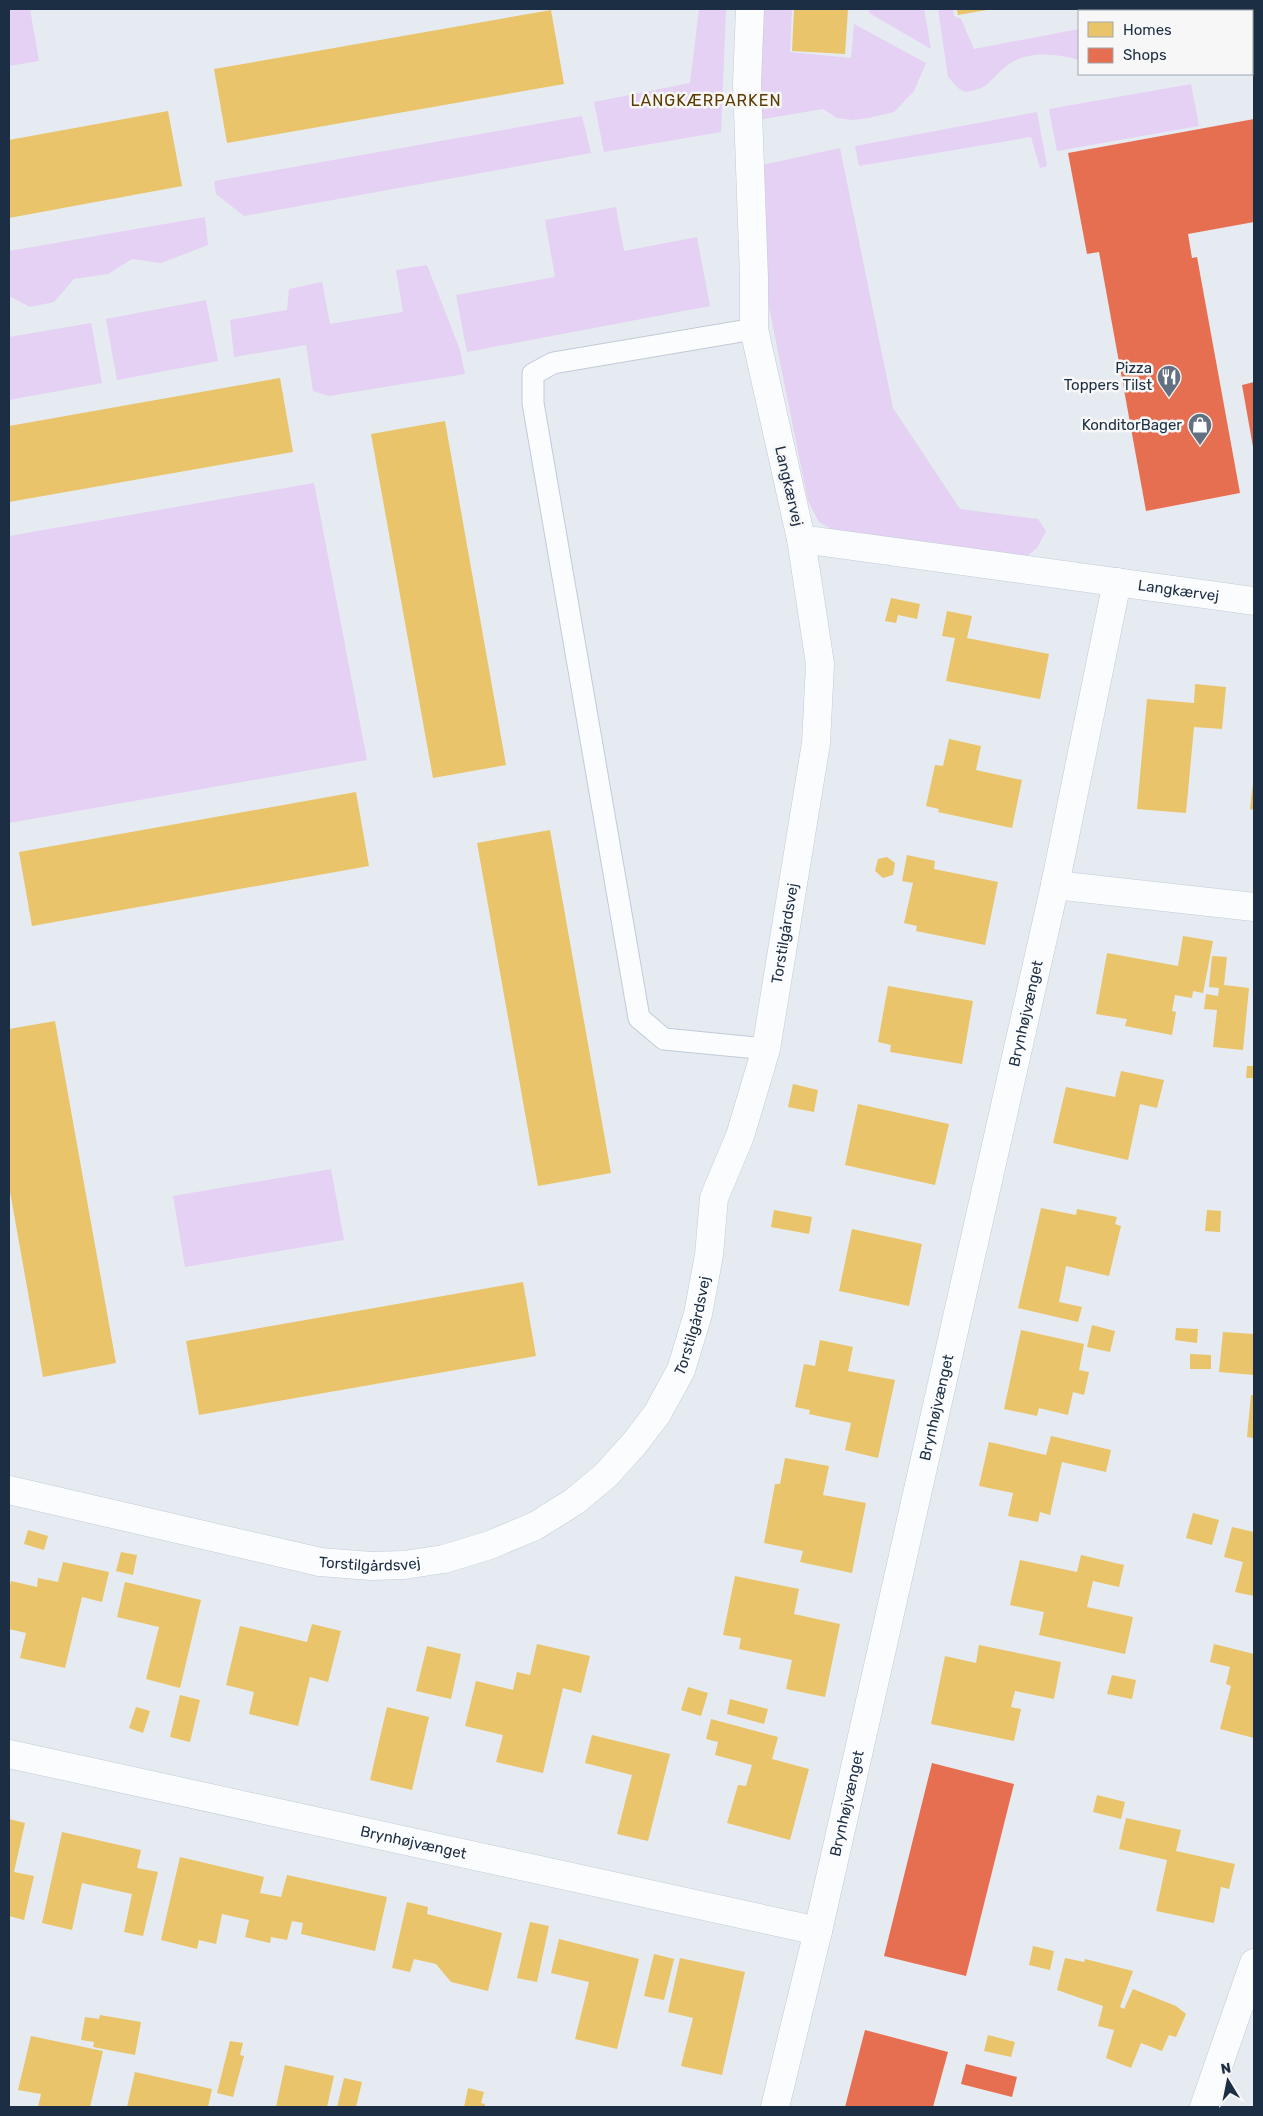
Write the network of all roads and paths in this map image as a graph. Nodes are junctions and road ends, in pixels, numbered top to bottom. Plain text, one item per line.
1 (750, 9) edge
2 (754, 329) junction
3 (801, 539) junction
4 (1117, 582) junction
5 (1254, 601) edge
6 (1055, 884) junction
7 (1254, 906) edge
8 (766, 1049) junction
9 (9, 1490) edge
10 (9, 1754) edge
11 (818, 1931) junction
12 (1254, 1963) edge
13 (775, 2107) edge
14 (1204, 2107) edge

1 - 2 street, Langkærvej
2 - 3 street, Langkærvej
2 - 8 lane
3 - 4 street, Langkærvej
3 - 8 street, Torstilgårdsvej
4 - 5 street, Langkærvej
4 - 6 street, Brynhøjvænget
6 - 7 street
6 - 11 street, Brynhøjvænget
8 - 9 street, Torstilgårdsvej
10 - 11 street, Brynhøjvænget
11 - 13 street, Brynhøjvænget
12 - 14 street

